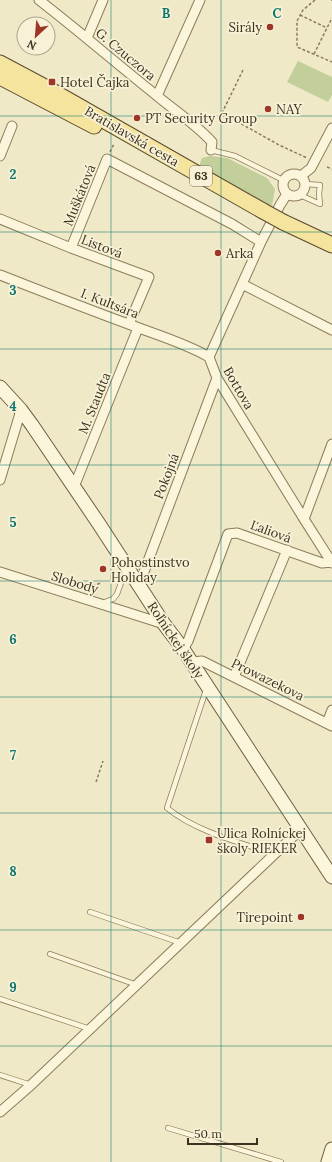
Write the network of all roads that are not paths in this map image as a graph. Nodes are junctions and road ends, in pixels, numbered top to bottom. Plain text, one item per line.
1 (39, 0) edge
2 (103, 0) edge
3 (200, 0) edge
4 (87, 38) junction
5 (0, 63) edge
6 (0, 77) edge
7 (157, 96) junction
8 (12, 126) dead end
9 (332, 128) edge
10 (211, 150) joint
11 (0, 156) edge
12 (284, 180) junction
13 (303, 180) junction
14 (287, 194) junction
15 (300, 195) junction
16 (263, 211) junction
17 (0, 219) edge
18 (261, 242) junction
19 (332, 245) edge
20 (71, 248) junction
21 (0, 275) edge
22 (242, 284) junction
23 (129, 324) junction
24 (138, 328) junction
25 (332, 330) edge
26 (210, 357) junction
27 (217, 378) junction
28 (0, 387) edge
29 (21, 410) junction
30 (332, 444) edge
31 (329, 459) edge
32 (0, 480) edge
33 (74, 487) junction
34 (304, 519) junction
35 (287, 550) junction
36 (332, 562) edge
37 (127, 566) junction
38 (0, 572) edge
39 (139, 584) junction
40 (101, 604) junction
41 (164, 624) junction
42 (183, 649) junction
43 (191, 662) junction
44 (234, 676) junction
45 (207, 686) junction
46 (332, 710) edge
47 (330, 725) edge
48 (301, 829) junction
49 (275, 854) junction
50 (332, 877) edge
51 (90, 912) dead end
52 (180, 943) junction
53 (50, 954) dead end
54 (137, 985) junction
55 (0, 999) edge
56 (90, 1029) junction
57 (0, 1075) edge
58 (31, 1085) junction
59 (0, 1112) edge
60 (168, 1128) dead end
61 (332, 1149) edge
62 (281, 1162) edge
63 (328, 1162) edge

1 - 4 street, G. Czuczora
2 - 4 street
3 - 7 street
4 - 7 street, G. Czuczora
5 - 16 main road, Bratislavská cesta / 63
6 - 16 main road, Bratislavská cesta / 63
7 - 10 street, G. Czuczora
8 - 11 street
9 - 13 street
10 - 12 lane
12 - 13 street
12 - 14 street
13 - 15 street
13 - 15 lane
14 - 15 street
14 - 18 street, Bottova
16 - 19 main road, Bratislavská cesta / 63, bridge
17 - 20 street, Listová
18 - 20 street, Muškátová
18 - 22 street, Bottova
20 - 23 street, Listová
21 - 23 street, I. Kultsára
22 - 25 street
22 - 26 street, Bottova
23 - 24 street, I. Kultsára
24 - 26 street, I. Kultsára
24 - 33 street, M. Staudta
26 - 27 street, Bottova
27 - 34 street, Bottova
27 - 39 street, Pokojná
28 - 29 main road, Roľníckej školy
29 - 32 street
29 - 33 main road, Roľníckej školy
30 - 31 street
31 - 34 street
33 - 37 main road, Roľníckej školy
34 - 36 street, Bottova
35 - 36 street, Ľaliová
35 - 42 street, Ľaliová
35 - 44 street
37 - 39 main road, Roľníckej školy
37 - 40 lane
38 - 40 street, Slobody
39 - 41 main road, Roľníckej školy
40 - 41 street, Slobody
41 - 42 main road, Roľníckej školy
42 - 43 main road, Roľníckej školy
43 - 44 street, Prowazekova
43 - 45 main road, Roľníckej školy
44 - 47 street, Prowazekova
45 - 48 main road, Roľníckej školy
45 - 49 lane
46 - 47 street
48 - 49 street
48 - 50 main road, Roľníckej školy
49 - 52 street
51 - 52 lane
52 - 54 street
53 - 54 lane
54 - 56 street
55 - 56 lane
56 - 58 street
57 - 58 lane
58 - 59 street
60 - 62 lane
61 - 63 main road

